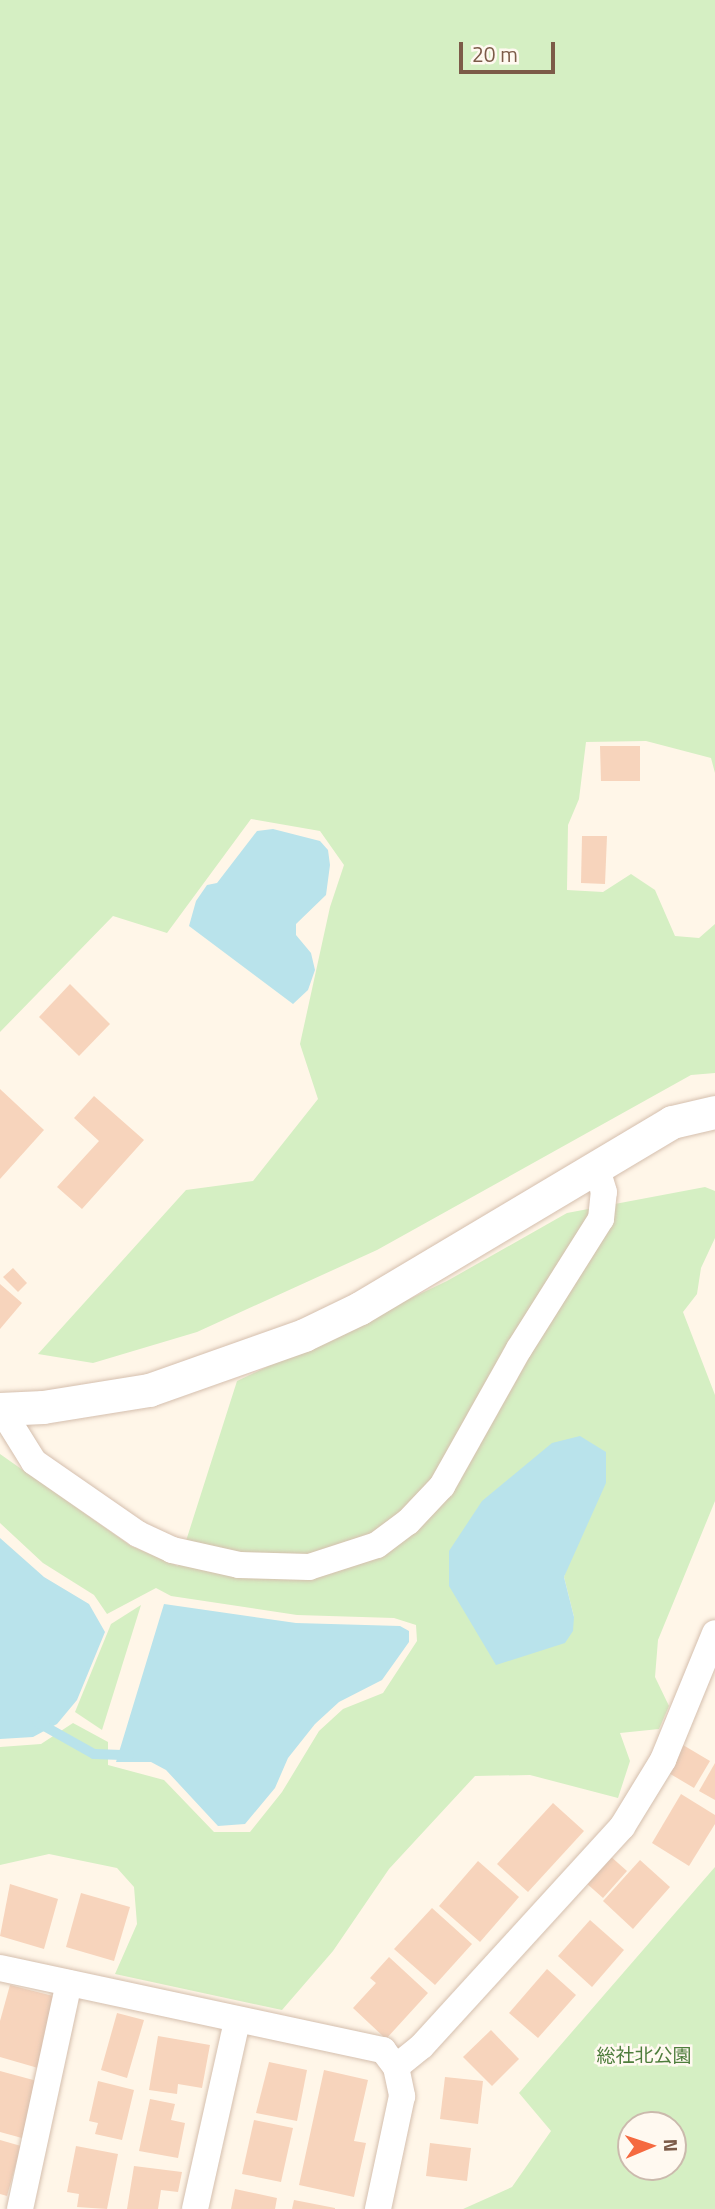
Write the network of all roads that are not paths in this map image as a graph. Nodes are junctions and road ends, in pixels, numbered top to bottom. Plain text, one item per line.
1 (715, 1112) edge
2 (596, 1165) junction
3 (0, 1409) edge
4 (715, 1633) edge
5 (0, 1968) edge
6 (69, 1983) junction
7 (237, 2021) junction
8 (396, 2067) junction
9 (20, 2209) edge
10 (195, 2209) edge
11 (378, 2209) edge

1 - 2 street
2 - 3 street
2 - 3 street
4 - 8 street
5 - 6 street
6 - 7 street
6 - 9 street
7 - 8 street
7 - 10 street
8 - 11 street

